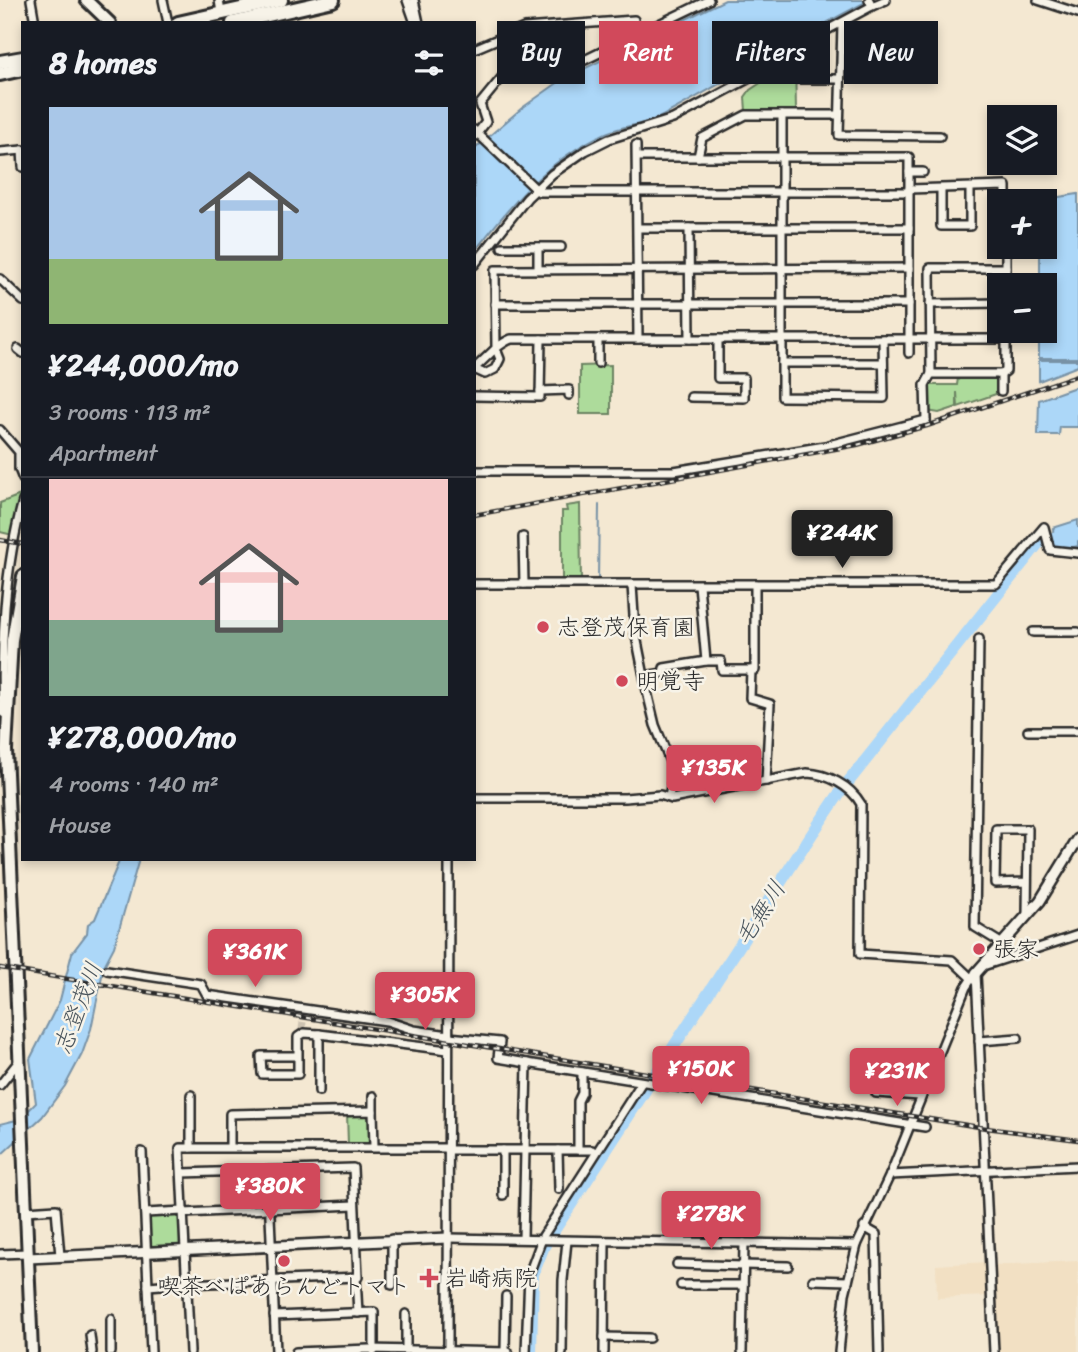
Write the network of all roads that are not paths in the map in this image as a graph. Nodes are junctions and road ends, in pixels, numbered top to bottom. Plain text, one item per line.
1 (31, 0) edge
2 (86, 0) edge
3 (163, 0) edge
4 (242, 0) edge
5 (281, 0) edge
6 (333, 0) edge
7 (411, 0) edge
8 (709, 0) edge
9 (886, 0) edge
10 (1038, 0) edge
11 (870, 3) edge
12 (226, 12) edge
13 (1078, 13) edge
14 (269, 19) edge
15 (634, 20) dead end
16 (35, 21) edge
17 (108, 21) edge
18 (167, 21) edge
19 (187, 21) edge
20 (416, 21) edge
21 (842, 24) junction
22 (476, 47) edge
23 (21, 58) edge
24 (0, 62) edge
25 (21, 69) edge
26 (0, 74) edge
27 (830, 79) edge
28 (839, 79) junction
29 (782, 115) junction
30 (838, 115) junction
31 (476, 132) edge
32 (476, 134) edge
33 (940, 136) dead end
34 (636, 145) dead end
35 (21, 150) edge
36 (0, 152) edge
37 (638, 157) junction
38 (698, 157) junction
39 (782, 157) junction
40 (909, 172) junction
41 (923, 172) dead end
42 (970, 188) junction
43 (533, 189) junction
44 (941, 189) junction
45 (1006, 189) edge
46 (909, 190) junction
47 (638, 192) junction
48 (782, 192) junction
49 (638, 228) junction
50 (689, 228) junction
51 (782, 228) junction
52 (909, 228) junction
53 (502, 247) dead end
54 (538, 247) junction
55 (561, 247) dead end
56 (1006, 259) edge
57 (476, 262) edge
58 (690, 268) junction
59 (782, 268) junction
60 (909, 268) junction
61 (1006, 268) junction
62 (638, 269) junction
63 (538, 270) junction
64 (1006, 273) edge
65 (0, 279) edge
66 (21, 299) edge
67 (690, 303) junction
68 (909, 303) junction
69 (930, 303) junction
70 (987, 303) edge
71 (495, 304) junction
72 (638, 304) junction
73 (782, 304) junction
74 (987, 336) edge
75 (883, 339) junction
76 (541, 340) junction
77 (598, 340) junction
78 (638, 340) junction
79 (690, 340) junction
80 (718, 340) junction
81 (782, 340) junction
82 (909, 340) junction
83 (930, 340) junction
84 (1006, 343) edge
85 (909, 353) dead end
86 (598, 363) dead end
87 (782, 363) junction
88 (884, 363) junction
89 (931, 374) junction
90 (1001, 374) junction
91 (565, 389) dead end
92 (540, 391) junction
93 (1001, 391) dead end
94 (476, 396) edge
95 (691, 397) dead end
96 (0, 430) edge
97 (20, 466) edge
98 (476, 471) edge
99 (21, 513) edge
100 (523, 537) dead end
101 (1078, 553) edge
102 (476, 584) edge
103 (524, 584) junction
104 (755, 584) junction
105 (632, 585) junction
106 (699, 585) junction
107 (21, 588) edge
108 (1033, 632) dead end
109 (1078, 632) edge
110 (979, 639) dead end
111 (706, 661) junction
112 (751, 670) junction
113 (645, 676) junction
114 (7, 715) junction
115 (1028, 731) dead end
116 (1078, 732) edge
117 (766, 781) junction
118 (476, 797) edge
119 (669, 797) junction
120 (1078, 839) edge
121 (449, 861) edge
122 (1027, 882) junction
123 (1027, 915) junction
124 (1078, 935) edge
125 (1001, 943) junction
126 (987, 961) junction
127 (107, 970) dead end
128 (974, 976) junction
129 (400, 1026) junction
130 (319, 1034) junction
131 (449, 1036) junction
132 (1018, 1038) dead end
133 (397, 1041) junction
134 (979, 1041) junction
135 (448, 1050) junction
136 (298, 1056) junction
137 (527, 1063) junction
138 (20, 1065) junction
139 (582, 1072) junction
140 (643, 1082) junction
141 (0, 1085) edge
142 (319, 1091) dead end
143 (876, 1093) dead end
144 (191, 1095) dead end
145 (373, 1096) dead end
146 (920, 1096) junction
147 (373, 1111) junction
148 (911, 1124) junction
149 (925, 1127) dead end
150 (230, 1147) junction
151 (374, 1147) junction
152 (191, 1148) junction
153 (448, 1149) junction
154 (503, 1150) junction
155 (524, 1150) junction
156 (558, 1150) junction
157 (578, 1150) junction
158 (592, 1150) dead end
159 (142, 1152) dead end
160 (1078, 1166) edge
161 (268, 1171) junction
162 (985, 1171) junction
163 (182, 1172) junction
164 (890, 1175) junction
165 (559, 1189) dead end
166 (503, 1195) dead end
167 (354, 1205) junction
168 (270, 1209) junction
169 (26, 1211) junction
170 (184, 1212) junction
171 (145, 1213) junction
172 (864, 1227) junction
173 (448, 1238) junction
174 (523, 1238) junction
175 (392, 1239) junction
176 (542, 1239) junction
177 (356, 1240) junction
178 (567, 1241) junction
179 (605, 1242) junction
180 (744, 1243) junction
181 (857, 1245) junction
182 (271, 1246) junction
183 (186, 1250) junction
184 (146, 1252) junction
185 (0, 1254) edge
186 (28, 1255) junction
187 (60, 1256) junction
188 (677, 1264) dead end
189 (743, 1266) junction
190 (788, 1266) dead end
191 (356, 1277) junction
192 (813, 1280) dead end
193 (273, 1281) junction
194 (848, 1281) junction
195 (187, 1284) junction
196 (392, 1284) dead end
197 (681, 1284) dead end
198 (743, 1285) junction
199 (148, 1286) junction
200 (506, 1296) dead end
201 (358, 1313) junction
202 (406, 1314) dead end
203 (275, 1316) junction
204 (111, 1319) dead end
205 (90, 1335) dead end
206 (604, 1338) junction
207 (649, 1338) dead end
208 (374, 1351) edge
209 (407, 1351) edge
210 (448, 1351) edge
211 (507, 1351) edge
212 (32, 1352) edge
213 (92, 1352) edge
214 (111, 1352) edge
215 (151, 1352) edge
216 (190, 1352) edge
217 (276, 1352) edge
218 (296, 1352) edge
219 (526, 1352) edge
220 (562, 1352) edge
221 (604, 1352) edge
222 (743, 1352) edge
223 (839, 1352) edge
224 (879, 1352) edge
225 (994, 1352) edge

1 - 16 street
2 - 17 main road
3 - 18 street
4 - 12 street
5 - 12 highway
6 - 14 highway
7 - 20 street
8 - 31 street
9 - 11 street
10 - 13 street
11 - 21 street
12 - 14 highway
12 - 19 highway
15 - 22 street
21 - 28 street
21 - 43 street
23 - 24 highway
25 - 26 highway
27 - 28 street
28 - 30 street
29 - 30 street
29 - 38 street
29 - 39 street
30 - 33 street
32 - 43 street
34 - 37 street
35 - 36 street
37 - 38 street
37 - 47 street
38 - 39 street
39 - 40 street
39 - 48 street
40 - 41 street
40 - 46 street
42 - 44 street
42 - 44 street
42 - 45 street
43 - 47 street
43 - 57 street
44 - 46 street
46 - 48 street
46 - 52 street
47 - 48 street
47 - 49 street
48 - 51 street
49 - 50 street
49 - 62 street
50 - 51 street
50 - 58 street
51 - 52 street
51 - 59 street
52 - 60 street
53 - 54 street
54 - 55 street
54 - 63 street
56 - 61 street
58 - 59 street
58 - 62 street
58 - 67 street
59 - 60 street
59 - 73 street
60 - 68 street
61 - 64 street
61 - 69 street
62 - 63 street
62 - 72 street
63 - 71 street
65 - 66 street
67 - 72 street
67 - 73 street
67 - 79 street
68 - 73 street
68 - 82 street
69 - 70 street
69 - 83 street
71 - 72 street
71 - 76 street
72 - 78 street
73 - 81 street
74 - 83 street
75 - 81 street
75 - 82 street
75 - 88 street
76 - 77 street
76 - 92 street
77 - 78 street
77 - 86 street
78 - 79 street
79 - 80 street
80 - 81 street
80 - 95 street
81 - 87 street
82 - 83 street
82 - 85 street
83 - 89 street
84 - 90 street
87 - 88 street
87 - 88 street
89 - 90 street
89 - 98 street
90 - 93 street
91 - 92 street
92 - 94 street
96 - 97 street
99 - 114 street
100 - 103 street
101 - 104 street
102 - 103 street
103 - 105 street
104 - 106 street
104 - 112 street
105 - 106 street
105 - 113 street
106 - 111 street
107 - 114 main road
108 - 109 street
110 - 125 street
111 - 112 street
111 - 113 street
112 - 117 street
113 - 119 street
114 - 138 main road
115 - 116 street
117 - 119 street
117 - 128 street
118 - 119 street
120 - 123 street
121 - 131 street
122 - 122 street
122 - 123 street
123 - 125 street
124 - 126 street
125 - 126 street
126 - 128 street
127 - 129 street
128 - 134 street
128 - 146 street
129 - 131 street
129 - 133 street
130 - 133 street
130 - 136 street
130 - 142 street
131 - 135 street
131 - 137 street
132 - 134 street
133 - 135 street
134 - 162 street
135 - 153 street
136 - 136 street
137 - 139 street
137 - 155 street
138 - 141 street
138 - 169 main road
139 - 140 street
139 - 157 street
140 - 148 street
140 - 176 street
143 - 146 street
144 - 152 street
145 - 147 street
146 - 148 street
147 - 150 street
147 - 151 street
148 - 149 street
148 - 164 street
150 - 151 street
150 - 152 street
151 - 153 street
152 - 163 street
153 - 154 street
153 - 173 street
154 - 155 street
154 - 166 street
155 - 156 street
155 - 174 street
156 - 157 street
156 - 165 street
157 - 158 street
159 - 171 street
160 - 162 street
161 - 163 street
161 - 167 street
161 - 168 street
162 - 164 street
162 - 225 street
163 - 170 street
164 - 172 street
167 - 168 street
167 - 177 street
168 - 170 street
168 - 182 street
169 - 186 main road
169 - 187 street
170 - 171 street
170 - 183 street
171 - 184 street
172 - 181 street
172 - 224 street
173 - 174 street
173 - 175 street
173 - 210 street
174 - 176 street
175 - 177 street
175 - 196 street
176 - 178 street
176 - 219 street
177 - 182 street
177 - 191 street
178 - 179 street
178 - 220 street
179 - 180 street
179 - 206 street
180 - 181 street
180 - 189 street
181 - 194 street
182 - 183 street
182 - 193 street
183 - 184 street
183 - 195 street
184 - 187 street
184 - 199 street
185 - 186 street
186 - 187 street
186 - 212 main road
188 - 189 street
189 - 190 street
189 - 198 street
191 - 193 street
191 - 201 street
192 - 194 street
193 - 195 street
193 - 203 street
194 - 223 street
195 - 199 street
195 - 216 street
197 - 198 street
198 - 222 street
199 - 215 street
200 - 211 street
201 - 203 street
201 - 208 street
202 - 209 street
203 - 217 street
204 - 214 street
205 - 213 street
206 - 207 street
206 - 221 street
208 - 209 street
208 - 218 street
209 - 210 street
210 - 211 street

